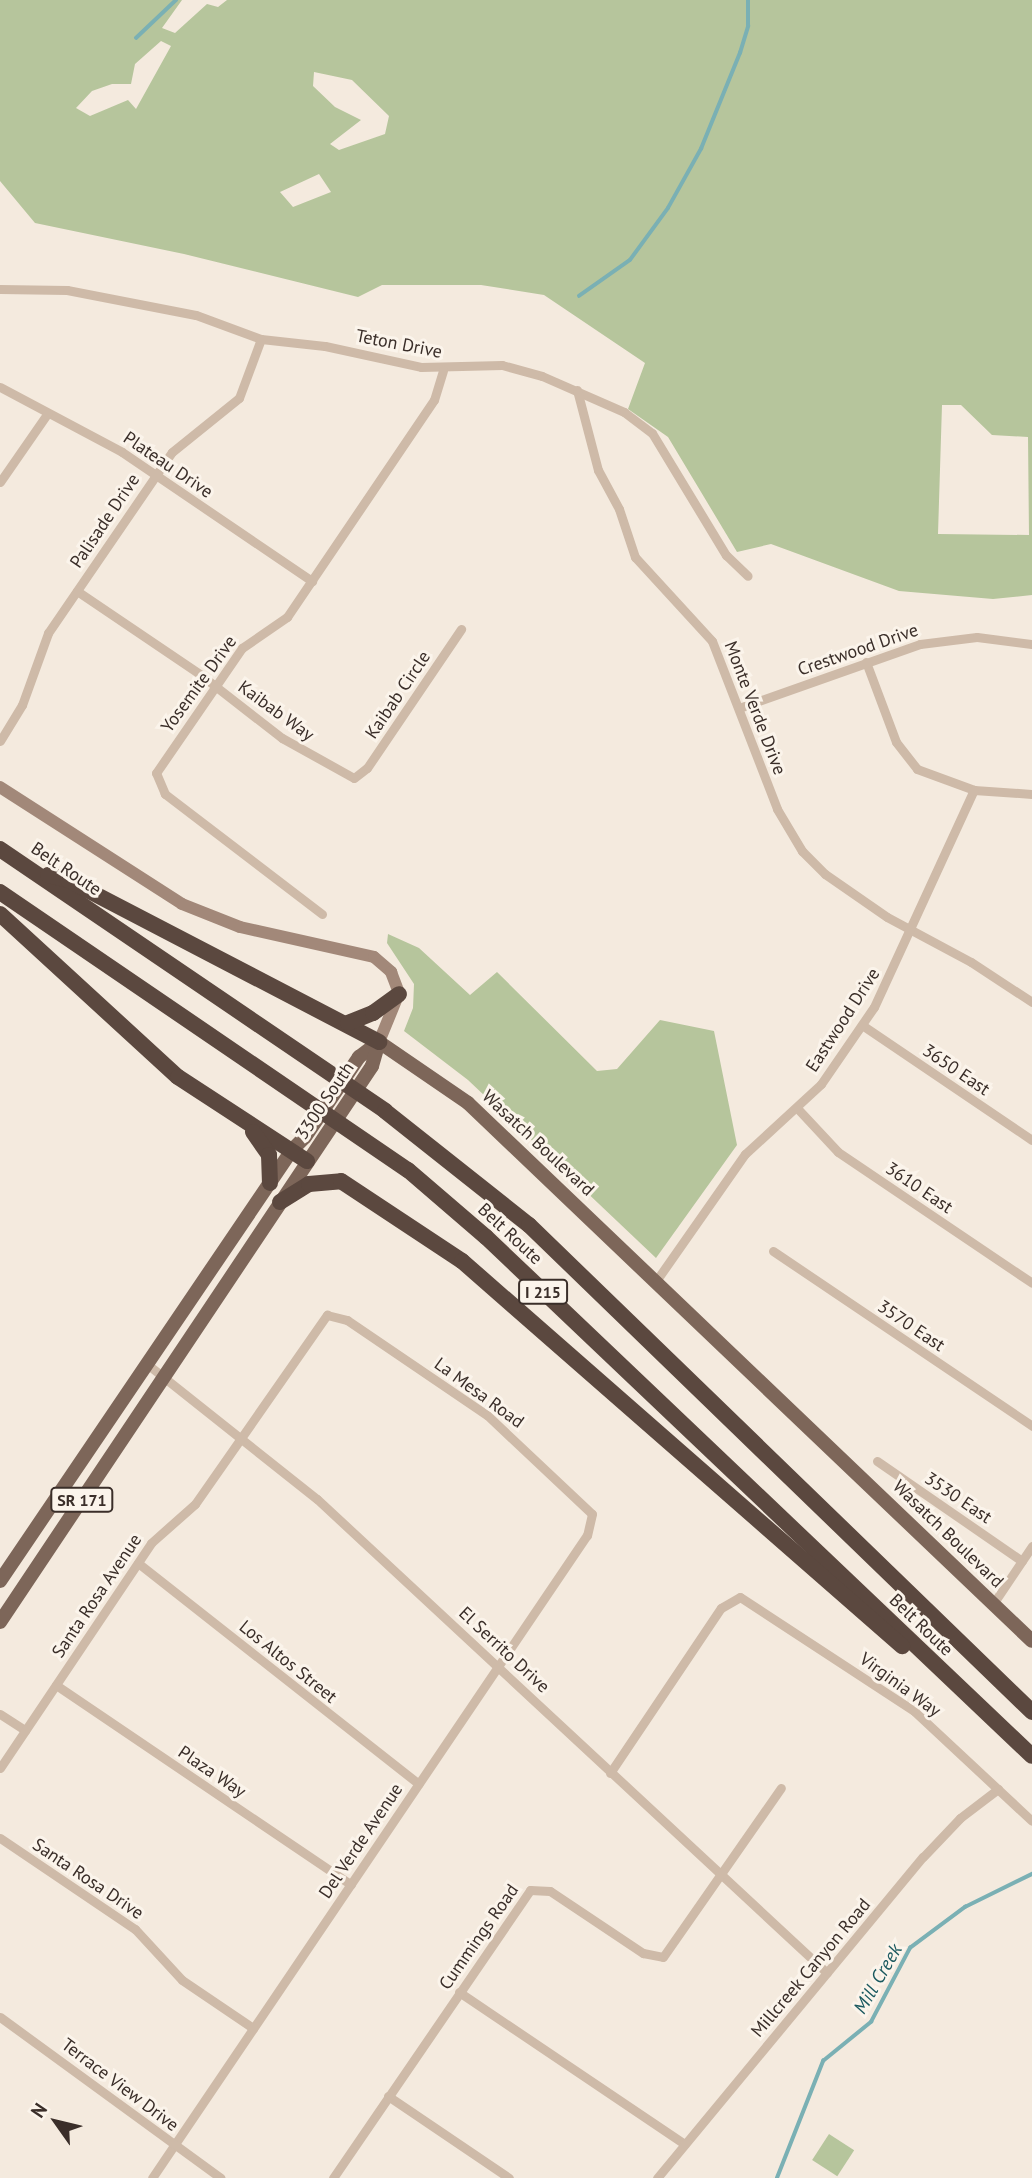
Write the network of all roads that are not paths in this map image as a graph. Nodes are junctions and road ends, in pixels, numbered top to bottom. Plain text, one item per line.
1 (0, 289) edge
2 (261, 340) junction
3 (443, 370) junction
4 (0, 387) edge
5 (577, 390) junction
6 (47, 414) junction
7 (155, 475) junction
8 (0, 482) edge
9 (748, 576) dead end
10 (312, 581) junction
11 (77, 591) junction
12 (461, 629) dead end
13 (1032, 644) edge
14 (866, 662) junction
15 (215, 685) junction
16 (739, 708) junction
17 (0, 741) edge
18 (358, 777) joint
19 (0, 787) edge
20 (974, 790) junction
21 (1032, 794) edge
22 (0, 849) edge
23 (36, 872) junction
24 (0, 892) edge
25 (0, 914) edge
26 (322, 914) dead end
27 (911, 932) junction
28 (398, 994) junction
29 (1032, 1002) edge
30 (348, 1023) junction
31 (862, 1026) junction
32 (379, 1042) junction
33 (797, 1108) junction
34 (236, 1117) junction
35 (1032, 1140) edge
36 (311, 1142) junction
37 (292, 1150) junction
38 (307, 1161) junction
39 (270, 1183) junction
40 (280, 1202) junction
41 (773, 1251) dead end
42 (656, 1281) junction
43 (1032, 1283) edge
44 (327, 1315) joint
45 (147, 1364) junction
46 (165, 1378) junction
47 (1032, 1426) edge
48 (241, 1436) junction
49 (877, 1461) dead end
50 (594, 1520) joint
51 (1032, 1546) edge
52 (1022, 1561) junction
53 (138, 1563) junction
54 (0, 1581) edge
55 (993, 1604) junction
56 (0, 1622) edge
57 (1032, 1641) edge
58 (499, 1666) junction
59 (55, 1685) junction
60 (1032, 1711) edge
61 (0, 1714) edge
62 (25, 1730) junction
63 (1005, 1731) junction
64 (1032, 1756) edge
65 (0, 1768) edge
66 (610, 1773) junction
67 (419, 1784) junction
68 (781, 1788) dead end
69 (998, 1789) junction
70 (1032, 1821) edge
71 (0, 1838) edge
72 (722, 1876) junction
73 (351, 1885) junction
74 (827, 1973) junction
75 (459, 1992) junction
76 (0, 2017) edge
77 (253, 2028) junction
78 (388, 2096) junction
79 (684, 2144) junction
80 (174, 2145) junction
81 (152, 2178) edge
82 (221, 2178) edge
83 (332, 2178) edge
84 (509, 2178) edge
85 (657, 2178) edge

1 - 2 street, Teton Drive
2 - 3 street, Teton Drive
2 - 7 street, Palisade Drive
3 - 5 street, Teton Drive
3 - 10 street, Yosemite Drive
4 - 6 street, Plateau Drive
5 - 9 street, Teton Drive
5 - 16 street, Monte Verde Drive
6 - 7 street, Plateau Drive
6 - 8 street
7 - 10 street, Plateau Drive
7 - 11 street, Palisade Drive
10 - 15 street, Yosemite Drive
11 - 15 street, Kaibab Way
11 - 17 street, Palisade Drive
12 - 18 street, Kaibab Circle
13 - 14 street, Crestwood Drive
14 - 16 street, Crestwood Drive
14 - 20 street
15 - 18 street, Kaibab Way
15 - 26 street, Yosemite Drive
16 - 27 street, Monte Verde Drive
19 - 28 street
20 - 21 street
20 - 27 street, Eastwood Drive
22 - 23 highway, Belt Route / I 215
23 - 30 highway
23 - 60 highway, Belt Route / I 215
24 - 63 highway, Belt Route / I 215
25 - 34 highway
27 - 29 street, Monte Verde Drive
27 - 31 street, Eastwood Drive
28 - 30 highway
28 - 32 street
30 - 32 highway
31 - 33 street, Eastwood Drive
31 - 35 street, 3650 East
32 - 36 main road, 3300 South / SR 171
32 - 36 main road, 3300 South / SR 171
32 - 42 main road, Wasatch Boulevard
33 - 42 street, Eastwood Drive
33 - 43 street, 3610 East
34 - 37 highway
34 - 39 highway
36 - 37 main road, 3300 South / SR 171
36 - 38 main road, 3300 South / SR 171
37 - 38 highway
37 - 39 main road, 3300 South / SR 171
38 - 40 main road, 3300 South / SR 171
39 - 45 main road, 3300 South / SR 171
40 - 46 main road, 3300 South / SR 171
40 - 63 highway
41 - 47 street, 3570 East
42 - 55 main road, Wasatch Boulevard
44 - 48 street, Santa Rosa Avenue
44 - 50 street, La Mesa Road
45 - 46 street, El Serrito Drive
45 - 54 main road, 3300 South / SR 171
46 - 48 street, El Serrito Drive
46 - 56 main road, 3300 South / SR 171
48 - 53 street, Santa Rosa Avenue
48 - 58 street, El Serrito Drive
49 - 52 street, 3530 East
50 - 58 street, Del Verde Avenue
51 - 52 street
52 - 55 street
53 - 59 street, Santa Rosa Avenue
53 - 67 street, Los Altos Street
55 - 57 main road, Wasatch Boulevard
58 - 66 street, El Serrito Drive
58 - 67 street, Del Verde Avenue
59 - 62 street, Santa Rosa Avenue
59 - 73 street, Plaza Way
61 - 62 street
62 - 65 street, Santa Rosa Avenue
63 - 64 highway, Belt Route / I 215
66 - 69 street, Virginia Way
66 - 72 street, El Serrito Drive
67 - 73 street, Del Verde Avenue
68 - 72 street
69 - 70 street, Virginia Way
69 - 74 street, Millcreek Canyon Road
71 - 77 street, Santa Rosa Drive
72 - 74 street, El Serrito Drive
72 - 75 street, Cummings Road
73 - 77 street, Del Verde Avenue
74 - 79 street, Millcreek Canyon Road
75 - 78 street, Cummings Road
75 - 79 street
76 - 80 street, Terrace View Drive
77 - 80 street, Del Verde Avenue
78 - 83 street, Cummings Road
78 - 84 street
79 - 85 street, Millcreek Canyon Road
80 - 81 street, Del Verde Avenue
80 - 82 street, Terrace View Drive

